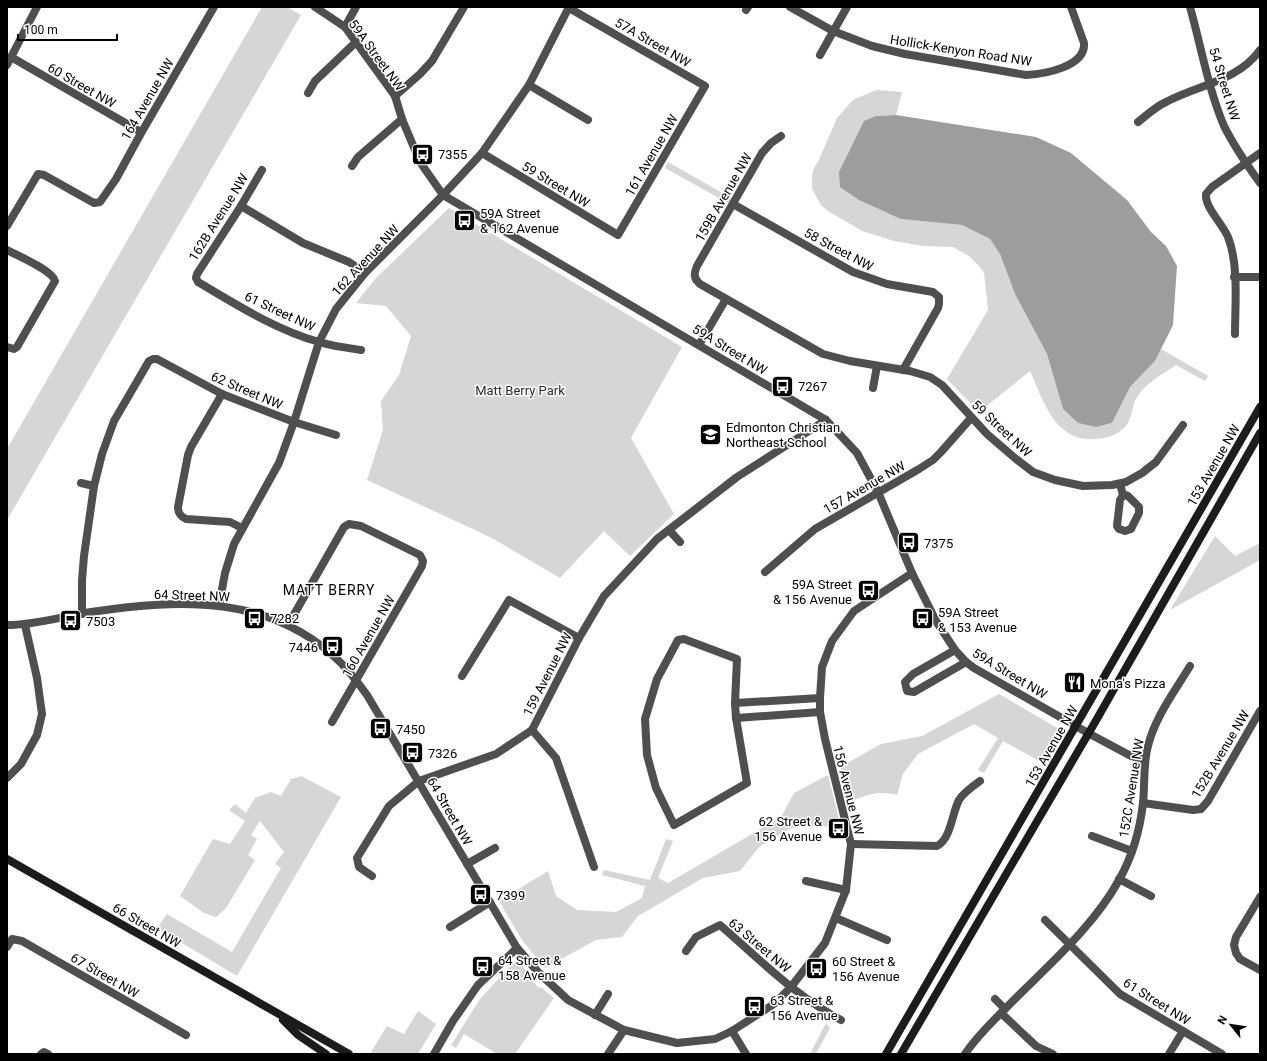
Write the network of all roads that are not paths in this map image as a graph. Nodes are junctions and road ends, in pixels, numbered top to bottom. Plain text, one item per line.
1 (37, 7) edge
2 (214, 7) edge
3 (315, 7) edge
4 (356, 7) edge
5 (464, 7) edge
6 (790, 7) edge
7 (847, 7) edge
8 (1072, 7) edge
9 (1190, 7) edge
10 (569, 8) edge
11 (345, 27) junction
12 (833, 31) junction
13 (356, 42) junction
14 (1260, 50) edge
15 (820, 55) dead end
16 (11, 57) junction
17 (7, 65) edge
18 (1210, 84) junction
19 (529, 85) junction
20 (705, 86) joint
21 (308, 93) dead end
22 (395, 96) junction
23 (402, 119) junction
24 (588, 120) dead end
25 (1138, 122) dead end
26 (142, 132) junction
27 (781, 136) dead end
28 (482, 153) junction
29 (1260, 153) edge
30 (1245, 163) junction
31 (352, 166) dead end
32 (262, 170) dead end
33 (1260, 183) edge
34 (443, 196) junction
35 (733, 204) junction
36 (241, 206) junction
37 (7, 226) edge
38 (618, 236) joint
39 (7, 250) edge
40 (365, 273) junction
41 (695, 277) joint
42 (1234, 277) junction
43 (1260, 277) edge
44 (196, 278) joint
45 (726, 299) junction
46 (1235, 334) dead end
47 (319, 342) junction
48 (699, 345) junction
49 (10, 348) edge
50 (361, 350) dead end
51 (877, 366) junction
52 (903, 370) junction
53 (873, 388) dead end
54 (222, 394) junction
55 (1260, 407) edge
56 (971, 418) junction
57 (826, 420) junction
58 (294, 422) junction
59 (1183, 425) dead end
60 (1260, 434) edge
61 (336, 435) dead end
62 (81, 483) dead end
63 (1120, 484) junction
64 (94, 486) junction
65 (878, 492) junction
66 (1123, 495) dead end
67 (242, 528) junction
68 (669, 530) junction
69 (680, 542) dead end
70 (765, 572) dead end
71 (912, 572) junction
72 (219, 606) junction
73 (82, 614) junction
74 (7, 625) edge
75 (25, 625) junction
76 (288, 625) junction
77 (579, 638) junction
78 (955, 650) junction
79 (966, 662) junction
80 (1190, 666) dead end
81 (462, 676) dead end
82 (356, 680) junction
83 (820, 698) junction
84 (735, 703) junction
85 (1260, 711) edge
86 (820, 712) junction
87 (736, 718) junction
88 (332, 722) dead end
89 (1076, 726) junction
90 (532, 730) junction
91 (1088, 733) junction
92 (1146, 760) junction
93 (7, 778) edge
94 (419, 781) junction
95 (980, 781) dead end
96 (1143, 802) junction
97 (1092, 836) dead end
98 (850, 844) junction
99 (495, 848) dead end
100 (1132, 851) junction
101 (7, 859) edge
102 (467, 864) junction
103 (594, 867) dead end
104 (372, 876) dead end
105 (1119, 879) junction
106 (806, 881) dead end
107 (846, 890) junction
108 (1151, 896) dead end
109 (1260, 897) edge
110 (490, 902) junction
111 (836, 918) junction
112 (1045, 920) dead end
113 (450, 926) dead end
114 (887, 940) dead end
115 (1069, 944) junction
116 (7, 947) edge
117 (517, 948) junction
118 (686, 951) dead end
119 (1260, 970) edge
120 (791, 987) junction
121 (608, 994) dead end
122 (995, 999) dead end
123 (1003, 1011) junction
124 (275, 1012) junction
125 (595, 1015) junction
126 (841, 1020) dead end
127 (624, 1030) junction
128 (732, 1031) junction
129 (1183, 1031) junction
130 (186, 1035) dead end
131 (326, 1054) edge
132 (349, 1054) edge
133 (434, 1054) edge
134 (608, 1054) edge
135 (746, 1054) edge
136 (886, 1054) edge
137 (900, 1054) edge
138 (965, 1054) edge
139 (1053, 1054) edge
140 (1169, 1054) edge
141 (1222, 1054) edge

1 - 16 street
2 - 26 street, 164 Avenue NW
3 - 11 street, 59A Street NW
4 - 11 street
5 - 22 street
6 - 12 street, Hollick-Kenyon Road NW
7 - 12 street
8 - 12 street, Hollick-Kenyon Road NW
9 - 18 street, 54 Street NW
10 - 19 street, 162 Avenue NW
10 - 20 street, 57A Street NW
11 - 13 street, 59A Street NW
12 - 15 street
13 - 21 street
13 - 22 street, 59A Street NW
14 - 18 street
16 - 17 street
16 - 26 street, 60 Street NW
18 - 25 street
18 - 30 street, 54 Street NW
19 - 24 street
19 - 28 street, 162 Avenue NW
20 - 38 street, 161 Avenue NW
22 - 23 street, 59A Street NW
23 - 31 street
23 - 34 street, 59A Street NW
26 - 37 street, 164 Avenue NW
27 - 35 street, 159B Avenue NW
28 - 34 street, 162 Avenue NW
28 - 38 street, 59 Street NW
29 - 30 street
30 - 33 street, 54 Street NW
30 - 42 street
32 - 36 street, 162B Avenue NW
34 - 40 street, 162 Avenue NW
34 - 48 street, 59A Street NW
35 - 41 street, 159B Avenue NW
35 - 52 street, 58 Street NW
36 - 40 street
36 - 44 street, 162B Avenue NW
39 - 49 street
40 - 47 street, 162 Avenue NW
41 - 45 street, 59 Street NW
42 - 43 street
42 - 46 street
44 - 47 street, 61 Street NW
45 - 48 street
45 - 51 street, 59 Street NW
47 - 50 street, 61 Street NW
47 - 58 street, 162 Avenue NW
48 - 57 street, 59A Street NW
51 - 52 street, 59 Street NW
51 - 53 street
52 - 56 street, 59 Street NW
54 - 58 street, 62 Street NW
54 - 64 street, 62 Street NW
54 - 67 street
55 - 89 main road, 153 Avenue NW
56 - 63 street, 59 Street NW
56 - 65 street, 157 Avenue NW
57 - 65 street, 59A Street NW
57 - 68 street, 159 Avenue NW
58 - 61 street, 62 Street NW
58 - 67 street, 162 Avenue NW
59 - 63 street, 59 Street NW
60 - 91 main road, 153 Avenue NW
62 - 64 street
63 - 66 street
64 - 73 street
65 - 70 street, 157 Avenue NW
65 - 71 street, 59A Street NW
67 - 72 street, 162 Avenue NW
68 - 69 street
68 - 77 street, 159 Avenue NW
71 - 78 street, 59A Street NW
71 - 83 street, 156 Avenue NW
72 - 73 street, 64 Street NW
72 - 76 street, 64 Street NW
73 - 75 street, 64 Street NW
74 - 75 street, 64 Street NW
75 - 93 street
76 - 82 street, 64 Street NW
76 - 82 street, 160 Avenue NW
77 - 81 street
77 - 90 street, 159 Avenue NW
78 - 79 street, 59A Street NW
78 - 79 street
79 - 89 street, 59A Street NW
80 - 92 street, 152C Avenue NW
82 - 88 street, 160 Avenue NW
82 - 94 street, 64 Street NW
83 - 84 street
83 - 86 street, 156 Avenue NW
84 - 87 street
84 - 87 street
85 - 96 street, 152B Avenue NW
86 - 87 street
86 - 98 street, 156 Avenue NW
89 - 91 street, 59A Street NW
89 - 136 main road, 153 Avenue NW
90 - 94 street, 159 Avenue NW
90 - 103 street
91 - 92 street, 59A Street NW
91 - 137 main road, 153 Avenue NW
92 - 96 street, 152C Avenue NW
94 - 102 street, 64 Street NW
94 - 104 street, 159 Avenue NW
95 - 98 street
96 - 100 street, 152C Avenue NW
97 - 100 street, 152C Avenue NW
98 - 107 street, 156 Avenue NW
99 - 102 street, 64 Street NW
100 - 105 street, 152C Avenue NW
101 - 124 main road, 66 Street NW
102 - 110 street, 64 Street NW
105 - 108 street
105 - 115 street, 152C Avenue NW
106 - 107 street
107 - 111 street, 156 Avenue NW
109 - 119 street
110 - 113 street
110 - 117 street, 64 Street NW
111 - 114 street
111 - 120 street, 156 Avenue NW
112 - 115 street
115 - 123 street, 152C Avenue NW
115 - 129 street, 61 Street NW
116 - 130 street, 67 Street NW
117 - 125 street, 64 Street NW
117 - 133 street
118 - 120 street, 63 Street NW
120 - 126 street, 63 Street NW
120 - 128 street, 156 Avenue NW
121 - 125 street
122 - 123 street
123 - 138 street, 152C Avenue NW
123 - 139 street
124 - 131 main road, 66 Street NW
124 - 132 main road, 66 Street NW
125 - 127 street, 64 Street NW
127 - 128 street, 64 Street NW
127 - 134 street
128 - 135 street
129 - 140 street
129 - 141 street, 61 Street NW

